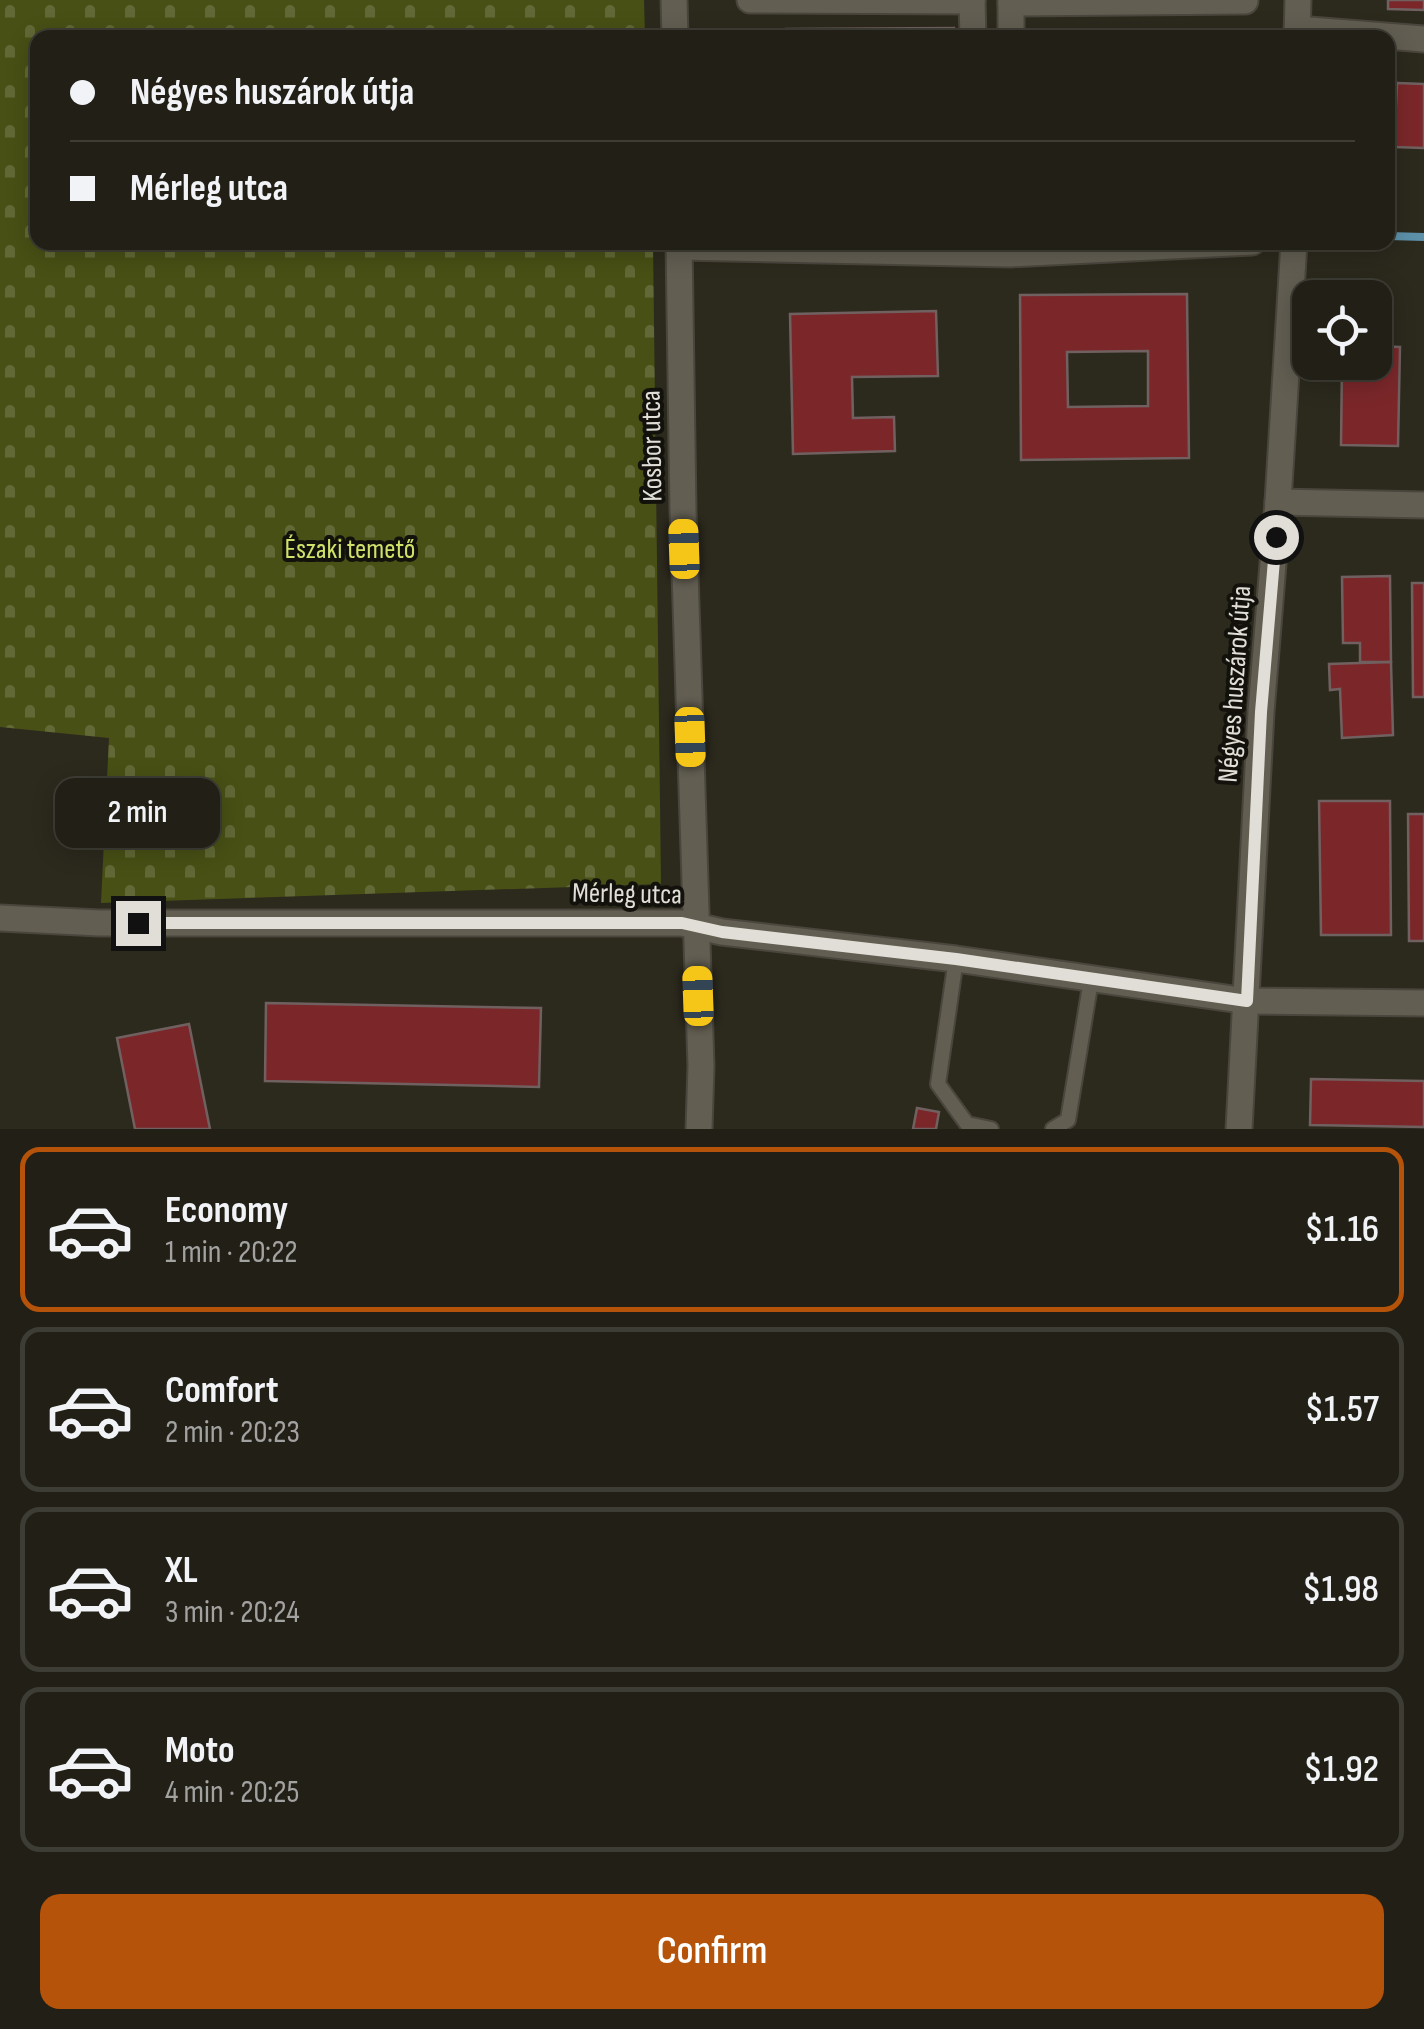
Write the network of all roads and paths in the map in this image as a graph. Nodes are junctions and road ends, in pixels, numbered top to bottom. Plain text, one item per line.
1 (674, 0) edge
2 (750, 0) edge
3 (1298, 0) edge
4 (972, 1) edge
5 (1244, 1) edge
6 (1011, 2) edge
7 (675, 30) edge
8 (973, 30) edge
9 (1011, 30) edge
10 (1297, 30) edge
11 (1395, 38) edge
12 (1424, 39) edge
13 (679, 250) edge
14 (1294, 250) edge
15 (1278, 502) junction
16 (1424, 504) edge
17 (0, 918) edge
18 (696, 926) junction
19 (956, 959) junction
20 (1091, 980) junction
21 (1247, 1001) junction
22 (1424, 1004) edge
23 (1068, 1120) junction
24 (699, 1129) edge
25 (991, 1129) edge
26 (1053, 1129) edge
27 (1082, 1129) edge
28 (1239, 1129) edge

1 - 7 street
2 - 4 street
3 - 10 street
4 - 8 street
5 - 6 street
6 - 9 street
11 - 12 street
13 - 18 street, Kosbor utca
14 - 15 street, Négyes huszárok útja
15 - 16 street
15 - 21 street, Négyes huszárok útja
17 - 18 street, Mérleg utca
18 - 19 street, Mérleg utca
18 - 24 street, Kosbor utca
19 - 20 street, Mérleg utca
19 - 25 lane
20 - 21 street, Mérleg utca
20 - 23 lane
21 - 22 street, Mérleg utca
21 - 28 street, Négyes huszárok útja
23 - 26 lane
23 - 27 lane

